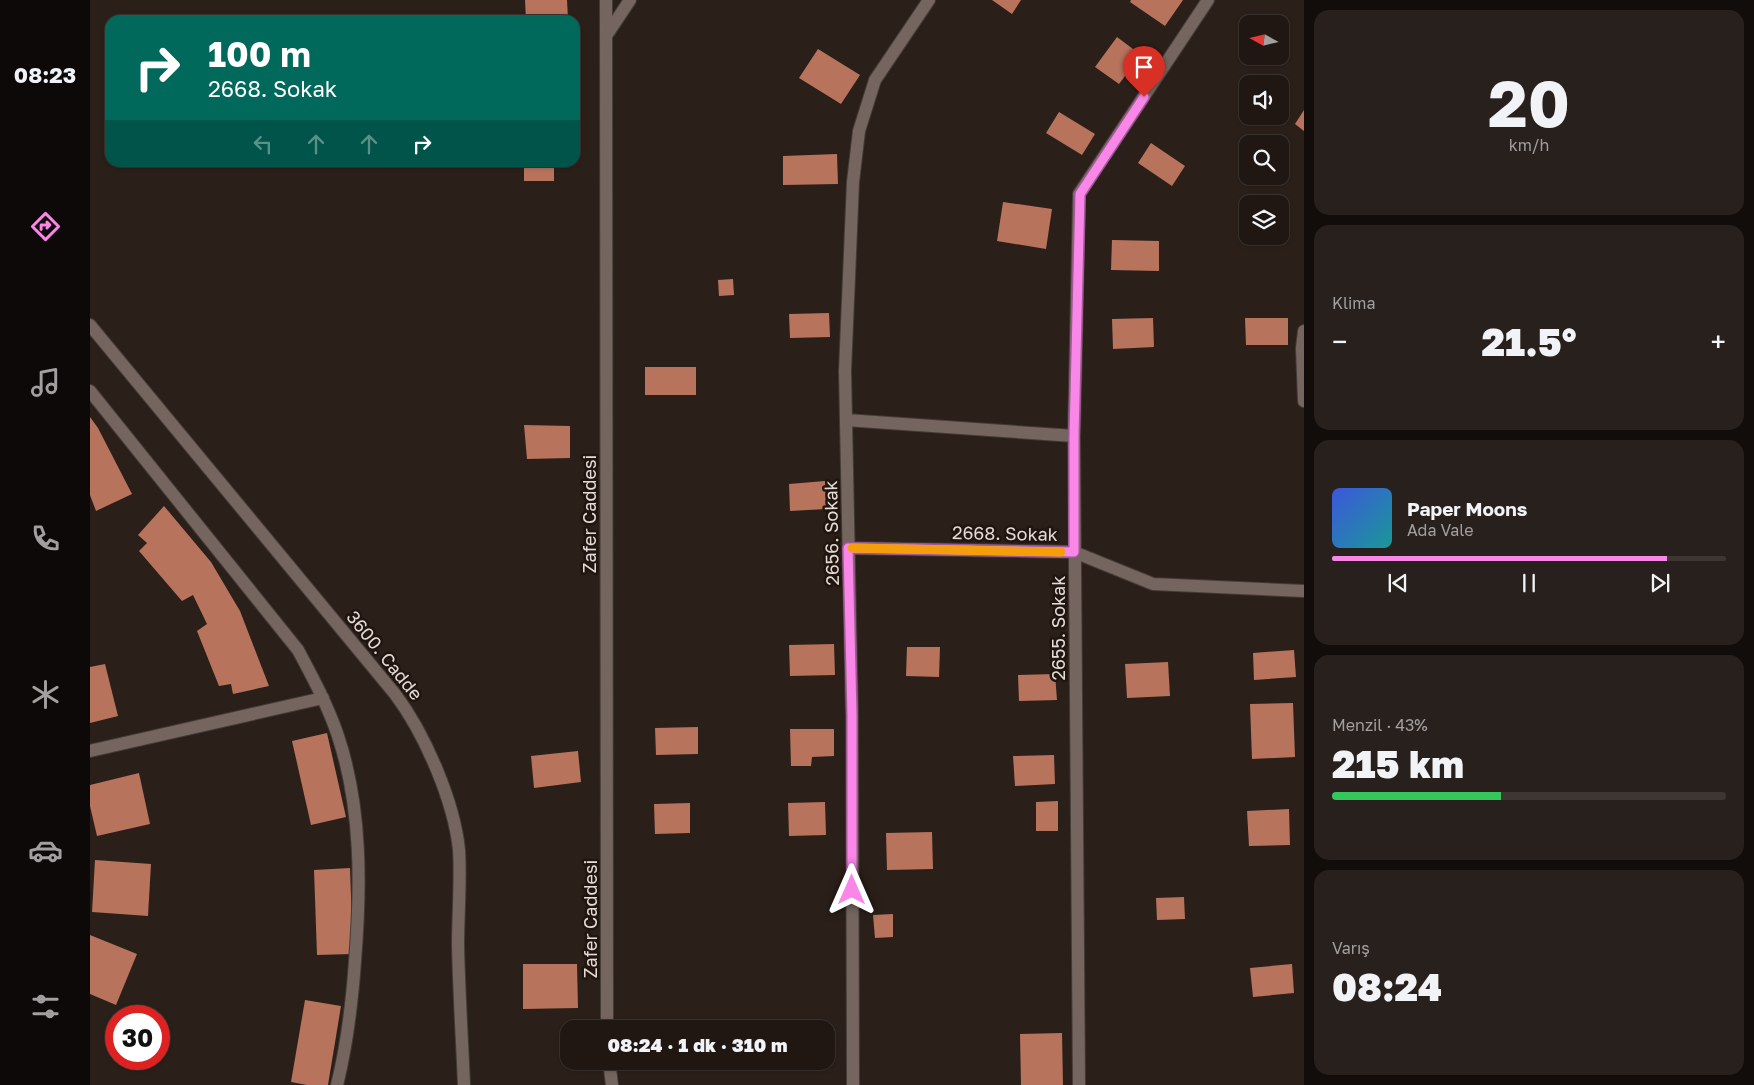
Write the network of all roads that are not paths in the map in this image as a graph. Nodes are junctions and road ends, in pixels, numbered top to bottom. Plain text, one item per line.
1 (606, 0) edge
2 (630, 0) edge
3 (929, 0) edge
4 (1208, 0) edge
5 (606, 36) junction
6 (90, 325) edge
7 (1304, 331) edge
8 (90, 391) edge
9 (1304, 402) edge
10 (846, 420) junction
11 (1074, 436) junction
12 (848, 548) junction
13 (1074, 552) junction
14 (1304, 591) edge
15 (323, 698) junction
16 (90, 751) edge
17 (607, 1020) edge
18 (610, 1070) edge
19 (337, 1085) edge
20 (464, 1085) edge
21 (612, 1085) edge
22 (853, 1085) edge
23 (1079, 1085) edge

1 - 5 street, Zafer Caddesi
2 - 5 street
3 - 10 street, 2656. Sokak
4 - 11 street, 2655. Sokak
5 - 17 street, Zafer Caddesi
6 - 20 street, 3600. Cadde
7 - 9 street
8 - 15 street
10 - 11 street
10 - 12 street, 2656. Sokak
11 - 13 street, 2655. Sokak
12 - 13 street, 2668. Sokak
12 - 22 street, 2656. Sokak
13 - 14 street, 2668. Sokak
13 - 23 street, 2655. Sokak
15 - 16 street
15 - 19 street
18 - 21 street

